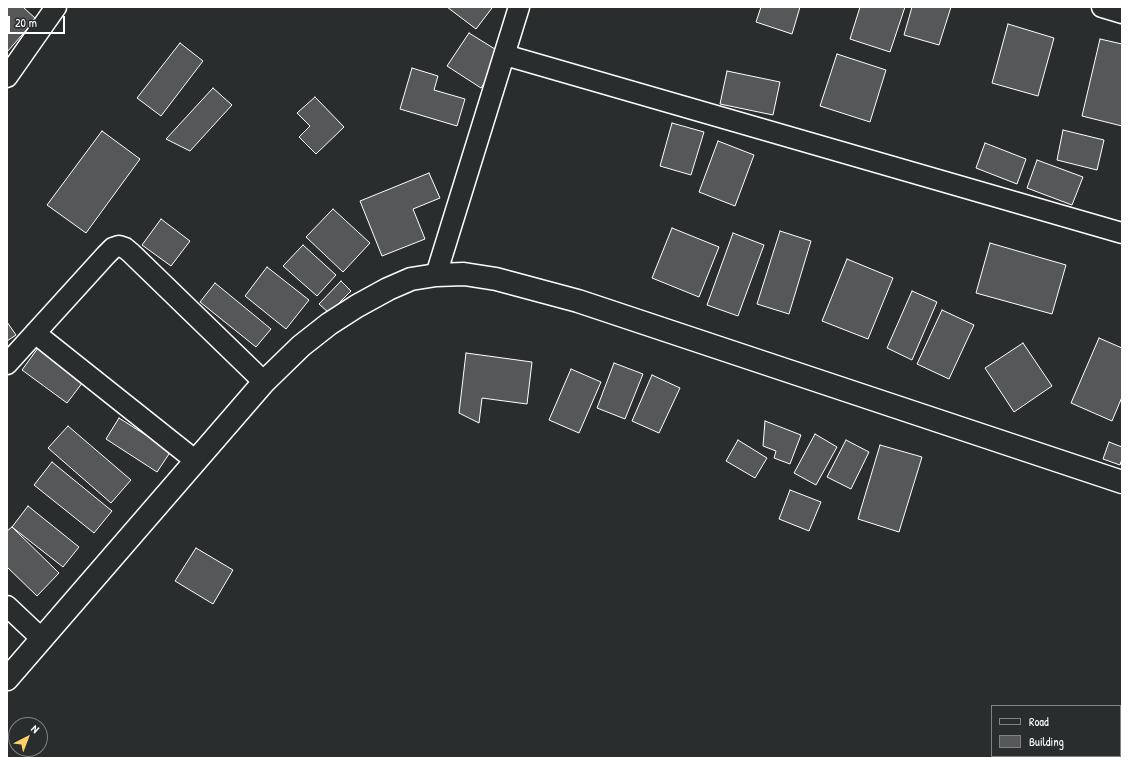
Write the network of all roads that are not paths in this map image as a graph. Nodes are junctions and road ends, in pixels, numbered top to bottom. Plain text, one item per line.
1 (56, 7) edge
2 (519, 7) edge
3 (1102, 7) edge
4 (1122, 13) edge
5 (506, 54) junction
6 (7, 77) edge
7 (1122, 233) edge
8 (436, 275) junction
9 (35, 333) junction
10 (7, 364) edge
11 (264, 382) junction
12 (196, 461) junction
13 (1122, 482) edge
14 (7, 606) edge
15 (42, 638) junction
16 (7, 679) edge

1 - 6 street
2 - 5 street
3 - 4 street
5 - 7 street
5 - 8 street
8 - 11 main road
8 - 13 main road
9 - 10 street
9 - 11 street
9 - 12 street
11 - 12 main road
12 - 15 main road
14 - 15 street
15 - 16 main road

